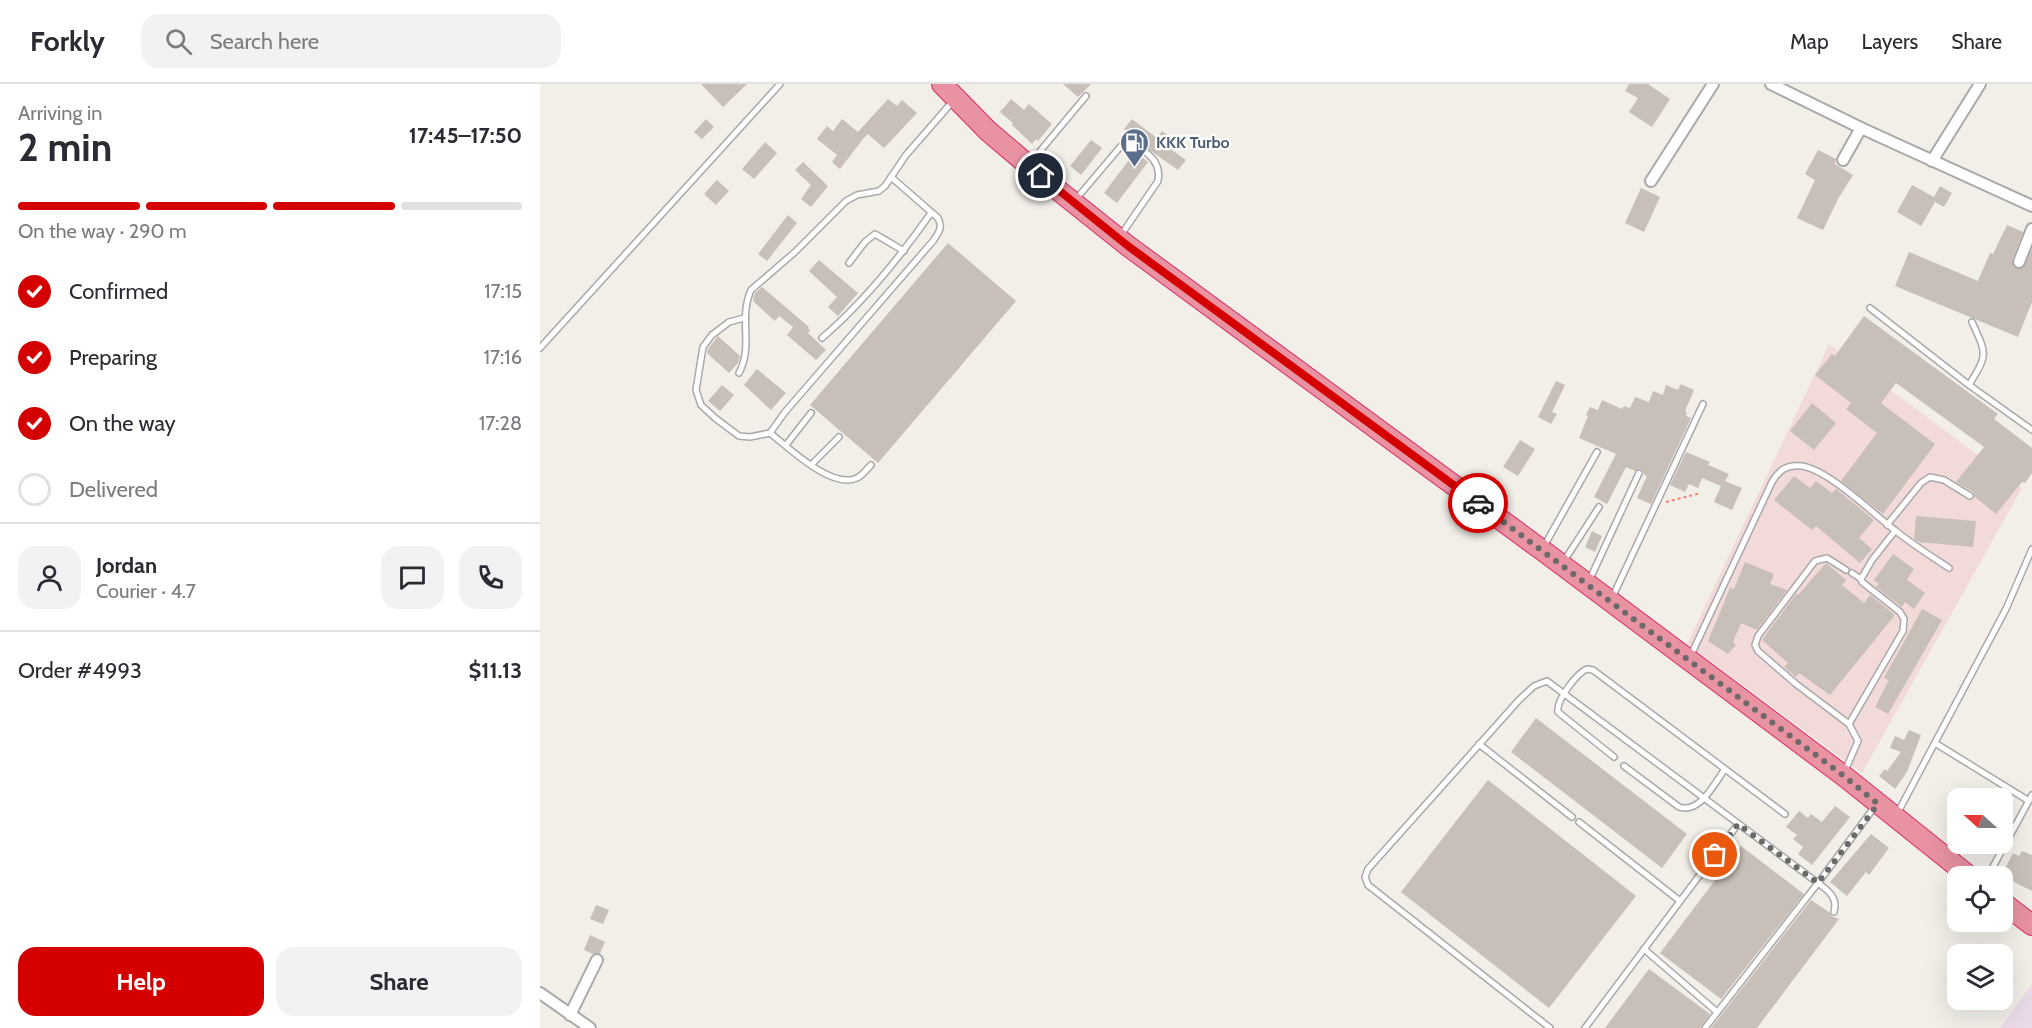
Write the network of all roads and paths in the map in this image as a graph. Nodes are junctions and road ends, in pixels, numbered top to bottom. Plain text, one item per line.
1 (780, 84) edge
2 (1713, 84) edge
3 (1771, 84) edge
4 (1980, 84) edge
5 (949, 91) edge
6 (1086, 96) dead end
7 (1861, 128) junction
8 (1843, 160) dead end
9 (1932, 161) junction
10 (1029, 165) junction
11 (891, 177) junction
12 (1651, 181) dead end
13 (1073, 203) junction
14 (2032, 206) edge
15 (931, 213) junction
16 (2032, 229) edge
17 (1119, 239) junction
18 (904, 251) junction
19 (2019, 262) dead end
20 (849, 263) dead end
21 (1870, 308) dead end
22 (744, 318) junction
23 (1972, 322) dead end
24 (822, 338) dead end
25 (540, 348) edge
26 (739, 374) dead end
27 (1969, 385) junction
28 (1704, 404) dead end
29 (811, 413) dead end
30 (2032, 430) edge
31 (770, 433) junction
32 (839, 436) dead end
33 (786, 445) junction
34 (1597, 453) dead end
35 (811, 465) junction
36 (871, 465) dead end
37 (1639, 473) dead end
38 (1701, 493) dead end
39 (1970, 496) dead end
40 (1655, 506) junction
41 (1599, 507) dead end
42 (1887, 525) junction
43 (1895, 531) junction
44 (2032, 549) edge
45 (1542, 550) junction
46 (1561, 564) junction
47 (1949, 568) dead end
48 (1861, 579) junction
49 (1588, 584) junction
50 (1610, 601) junction
51 (1689, 660) junction
52 (1565, 693) junction
53 (1849, 724) junction
54 (1935, 743) junction
55 (1479, 744) junction
56 (1614, 757) dead end
57 (1624, 766) dead end
58 (1725, 769) junction
59 (1844, 776) junction
60 (2032, 795) edge
61 (1703, 798) junction
62 (2028, 801) junction
63 (1878, 804) junction
64 (1785, 814) dead end
65 (1572, 817) dead end
66 (1895, 818) junction
67 (1579, 822) dead end
68 (1738, 824) junction
69 (1956, 866) edge
70 (1993, 866) edge
71 (1818, 883) junction
72 (1680, 901) junction
73 (2013, 910) edge
74 (1834, 912) dead end
75 (2032, 925) edge
76 (1644, 949) junction
77 (597, 960) dead end
78 (540, 993) edge
79 (1718, 1012) junction
80 (570, 1015) junction
81 (590, 1028) edge
82 (1550, 1028) edge
83 (1585, 1028) edge
84 (1705, 1028) edge

1 - 25 lane
2 - 12 street
3 - 7 street
4 - 9 street
5 - 10 highway
5 - 11 lane
6 - 10 lane
7 - 8 street
7 - 9 street
9 - 14 street
10 - 13 highway
11 - 15 lane
11 - 22 lane
13 - 17 highway
13 - 17 lane
15 - 18 lane
15 - 31 lane
16 - 19 street
17 - 45 highway
18 - 20 lane
18 - 24 lane
21 - 27 lane
22 - 26 lane
22 - 31 lane
23 - 27 lane
27 - 30 lane
28 - 40 lane
29 - 33 lane
31 - 33 lane
32 - 35 lane
33 - 35 lane
34 - 45 lane
35 - 36 lane
37 - 49 lane
38 - 40 path
39 - 42 lane
40 - 50 lane
41 - 46 lane
42 - 43 lane
42 - 51 lane
43 - 47 lane
43 - 48 lane
44 - 54 lane
45 - 46 highway
46 - 49 highway
48 - 53 lane
48 - 53 lane
49 - 50 highway
50 - 51 highway
51 - 59 highway
52 - 55 lane
52 - 56 lane
52 - 58 lane
52 - 61 lane
53 - 59 lane
54 - 62 lane
54 - 66 lane
55 - 65 lane
55 - 82 lane
57 - 61 lane
58 - 61 lane
58 - 64 lane
59 - 63 highway
60 - 62 lane
61 - 68 lane
62 - 70 lane
63 - 66 highway
63 - 71 lane
66 - 69 highway
67 - 72 lane
68 - 71 lane
68 - 72 lane
71 - 74 lane
71 - 79 lane
72 - 76 lane
73 - 75 highway
76 - 79 lane
76 - 83 lane
77 - 80 street
78 - 80 street
79 - 84 lane
80 - 81 street

